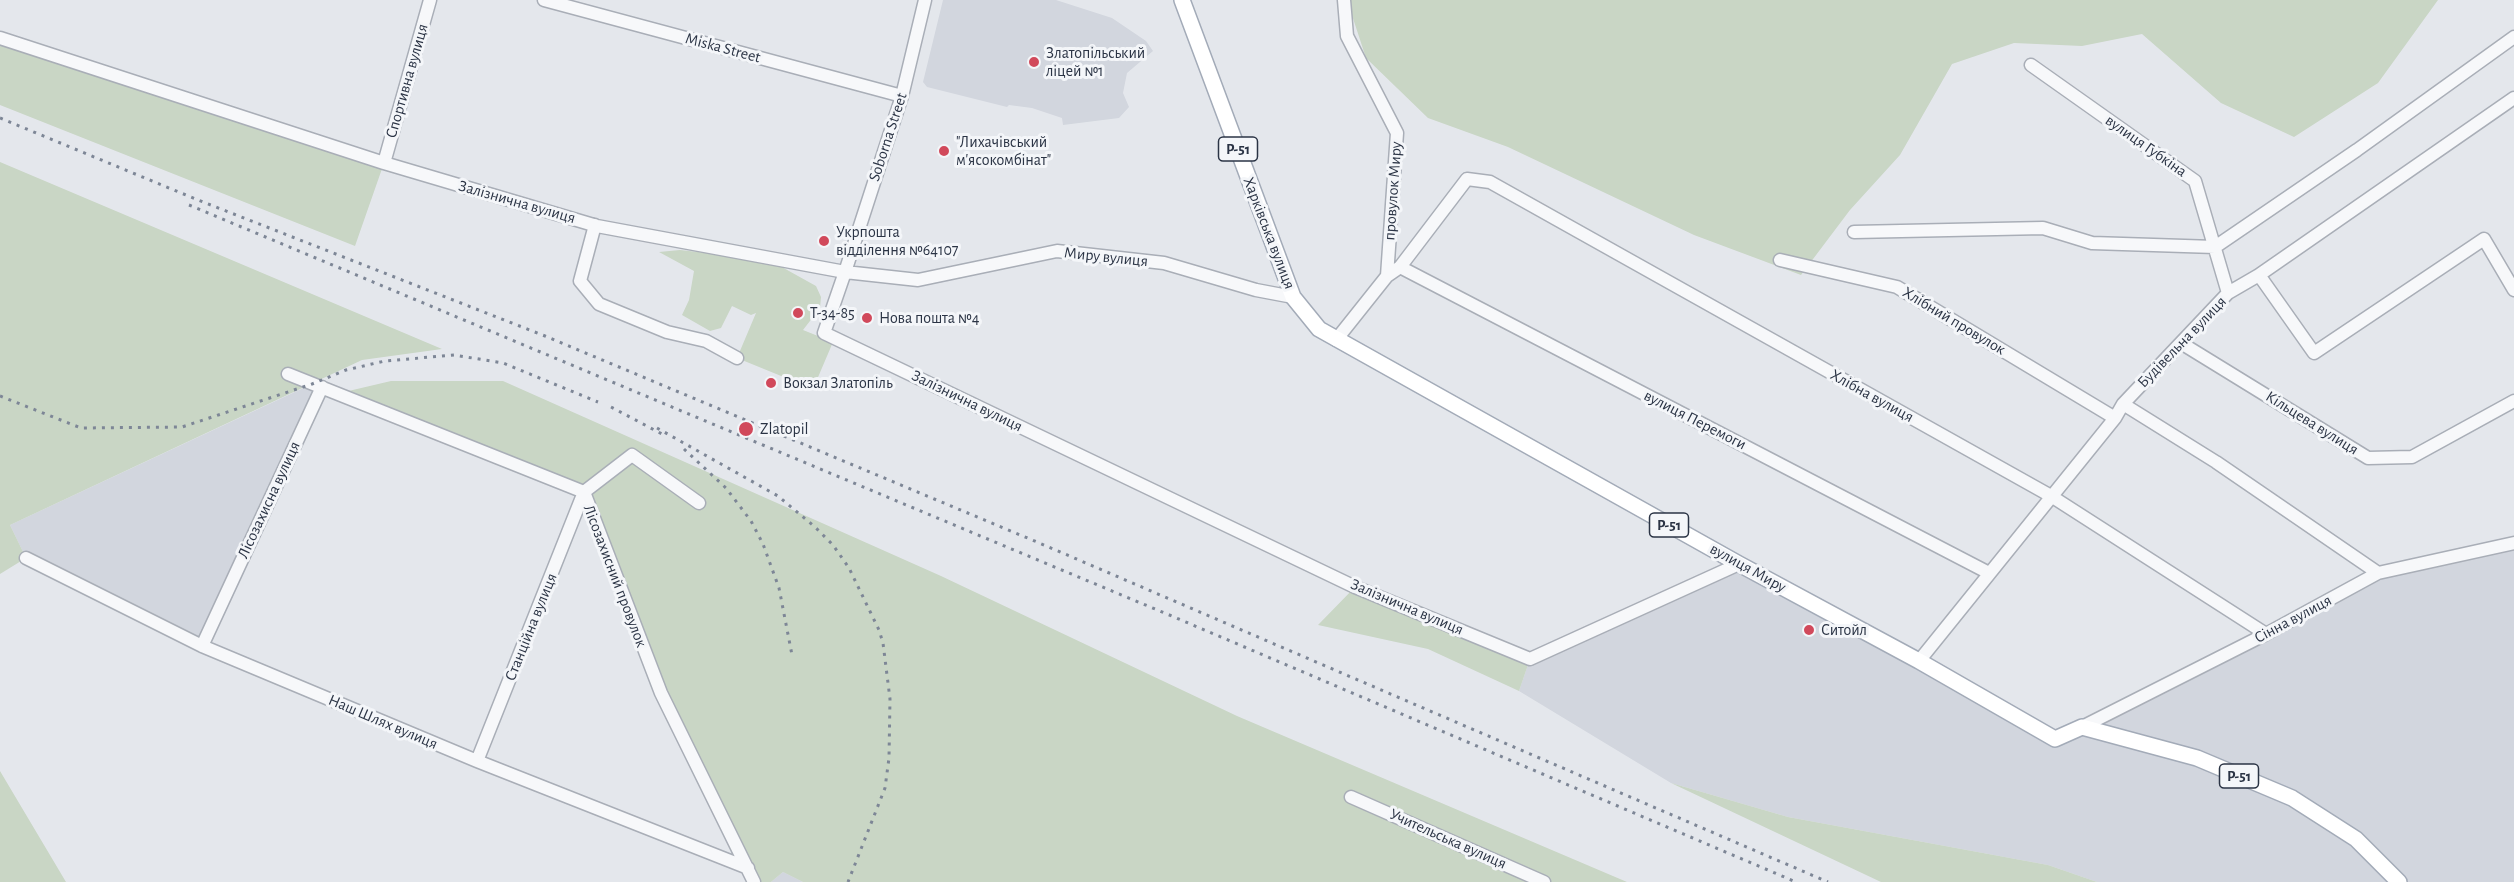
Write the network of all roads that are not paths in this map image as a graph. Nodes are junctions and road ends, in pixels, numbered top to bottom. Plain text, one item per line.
1 (429, 0) edge
2 (544, 0) edge
3 (926, 0) edge
4 (1182, 0) edge
5 (1344, 0) edge
6 (2514, 37) edge
7 (0, 38) edge
8 (2031, 65) dead end
9 (902, 96) junction
10 (2514, 98) edge
11 (384, 163) junction
12 (595, 225) junction
13 (1854, 232) dead end
14 (2215, 247) junction
15 (1780, 260) dead end
16 (1400, 267) junction
17 (845, 272) junction
18 (2259, 275) junction
19 (1387, 276) junction
20 (2514, 290) edge
21 (2228, 293) junction
22 (1293, 297) junction
23 (1336, 340) junction
24 (2181, 342) junction
25 (737, 358) dead end
26 (288, 374) dead end
27 (322, 387) junction
28 (2514, 401) edge
29 (2123, 404) junction
30 (2115, 418) junction
31 (584, 492) junction
32 (2051, 496) junction
33 (699, 503) dead end
34 (2514, 543) edge
35 (26, 558) dead end
36 (1739, 564) junction
37 (1989, 573) junction
38 (2378, 573) junction
39 (2266, 634) junction
40 (202, 646) junction
41 (1919, 660) junction
42 (2082, 727) junction
43 (477, 761) junction
44 (1351, 796) dead end
45 (748, 868) junction
46 (754, 882) edge
47 (1544, 882) edge
48 (2399, 882) edge

1 - 11 street, Спортивна вулиця
2 - 9 street, Miska Street
3 - 9 street, Soborna Street
4 - 22 main road, Харківська вулиця / Р-51
5 - 19 street, провулок Миру
6 - 14 street
7 - 11 street, Залізнична вулиця
8 - 14 street, вулиця Губкіна
9 - 17 street, Soborna Street
10 - 18 street, Будівельна вулиця
11 - 12 street, Залізнична вулиця
12 - 17 street, Залізнична вулиця
12 - 25 street
13 - 14 street
14 - 21 street, вулиця Губкіна
15 - 30 street, Хлібний провулок
16 - 19 street
16 - 32 street, Хлібна вулиця
16 - 37 street, вулиця Перемоги
17 - 22 street, Миру вулиця
17 - 36 street, Залізнична вулиця
18 - 20 street
18 - 21 street, Будівельна вулиця
19 - 23 street
21 - 24 street, Будівельна вулиця
22 - 23 main road, вулиця Миру / Р-51
23 - 36 main road, вулиця Миру / Р-51
24 - 28 street, Кільцева вулиця
24 - 29 street, Будівельна вулиця
26 - 27 street
27 - 31 street, Лісозахисний провулок
27 - 40 street, Лісозахисна вулиця
29 - 30 street, Будівельна вулиця
29 - 38 street
30 - 32 street, Будівельна вулиця
31 - 33 street
31 - 43 street, Станційна вулиця
31 - 45 street, Лісозахисний провулок
32 - 37 street, Будівельна вулиця
32 - 39 street, Хлібна вулиця
34 - 38 street, Сінна вулиця
35 - 40 street, Наш Шлях вулиця
36 - 41 main road, вулиця Миру / Р-51
37 - 41 street, Будівельна вулиця
38 - 39 street, Сінна вулиця
39 - 42 street, Сінна вулиця
40 - 43 street, Наш Шлях вулиця
41 - 42 main road, вулиця Миру / Р-51
42 - 48 main road, Р-51
43 - 45 street, Наш Шлях вулиця
44 - 47 street, Учительська вулиця
45 - 46 street, Лісозахисний провулок

